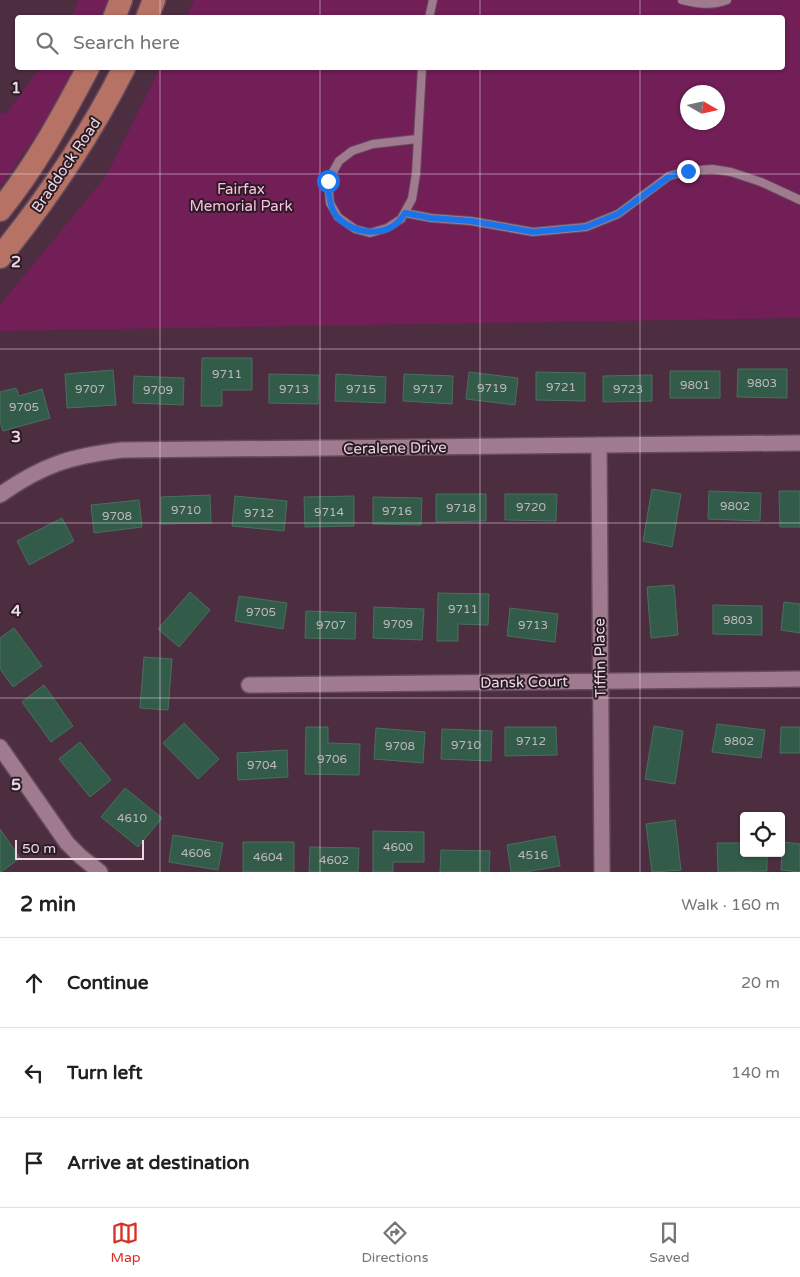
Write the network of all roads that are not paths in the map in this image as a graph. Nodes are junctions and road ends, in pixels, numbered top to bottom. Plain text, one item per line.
1 (121, 0) edge
2 (433, 0) edge
3 (682, 0) edge
4 (728, 0) edge
5 (115, 15) edge
6 (430, 15) edge
7 (87, 70) edge
8 (123, 70) edge
9 (422, 70) edge
10 (417, 139) junction
11 (800, 200) edge
12 (0, 210) edge
13 (405, 213) junction
14 (0, 257) edge
15 (800, 443) edge
16 (599, 445) junction
17 (0, 495) edge
18 (800, 679) edge
19 (600, 681) junction
20 (249, 685) dead end
21 (0, 747) edge
22 (100, 872) edge
23 (602, 872) edge

1 - 5 main road
2 - 6 lane
3 - 4 lane
7 - 12 main road, Braddock Road
8 - 14 main road, Braddock Road
9 - 10 lane
10 - 13 lane
10 - 13 lane
11 - 13 lane
15 - 16 street, Ceralene Drive
16 - 17 street, Ceralene Drive
16 - 19 street, Tiffin Place
18 - 19 street, Dansk Court
19 - 20 street, Dansk Court
19 - 23 street, Tiffin Place
21 - 22 street

